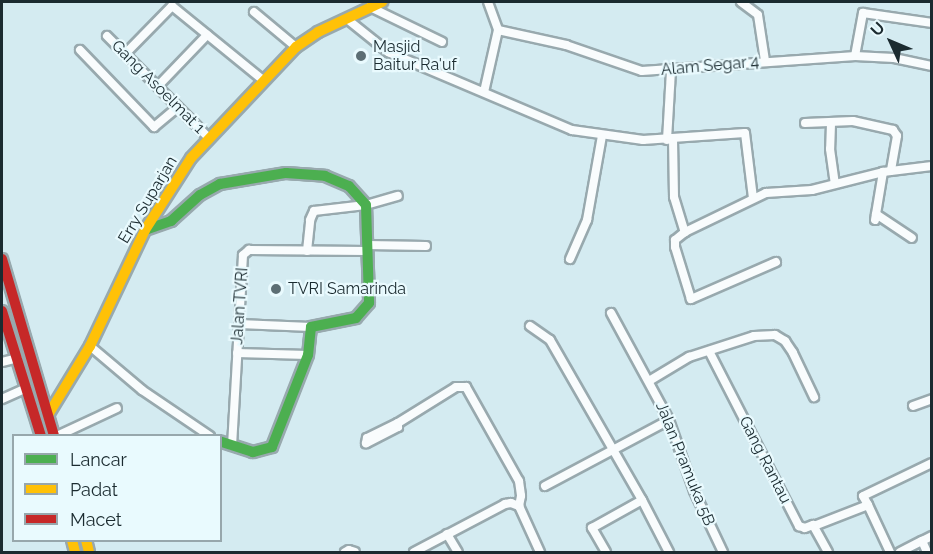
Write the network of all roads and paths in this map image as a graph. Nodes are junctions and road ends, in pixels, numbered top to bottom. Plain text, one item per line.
1 (382, 2) edge
2 (488, 2) edge
3 (741, 2) edge
4 (370, 7) junction
5 (254, 12) dead end
6 (347, 19) junction
7 (932, 23) edge
8 (496, 29) junction
9 (207, 35) junction
10 (107, 36) dead end
11 (442, 42) dead end
12 (296, 47) junction
13 (80, 50) dead end
14 (126, 53) junction
15 (855, 56) junction
16 (765, 61) junction
17 (932, 66) edge
18 (671, 70) junction
19 (263, 80) junction
20 (158, 86) junction
21 (484, 92) junction
22 (178, 107) junction
23 (805, 123) dead end
24 (831, 123) junction
25 (602, 136) junction
26 (209, 138) junction
27 (670, 140) junction
28 (932, 166) edge
29 (887, 171) junction
30 (834, 184) junction
31 (398, 196) dead end
32 (753, 198) junction
33 (366, 205) junction
34 (145, 230) junction
35 (685, 232) junction
36 (912, 238) dead end
37 (426, 246) dead end
38 (367, 248) junction
39 (307, 251) junction
40 (570, 259) dead end
41 (776, 261) dead end
42 (2, 265) edge
43 (2, 311) edge
44 (611, 313) dead end
45 (239, 324) junction
46 (530, 326) dead end
47 (311, 327) junction
48 (90, 346) junction
49 (709, 351) junction
50 (237, 353) junction
51 (308, 355) junction
52 (18, 358) junction
53 (2, 362) edge
54 (649, 381) junction
55 (27, 388) junction
56 (814, 397) dead end
57 (2, 399) edge
58 (932, 399) edge
59 (913, 406) dead end
60 (117, 408) dead end
61 (48, 415) junction
62 (669, 420) junction
63 (398, 423) dead end
64 (41, 434) edge
65 (56, 434) edge
66 (58, 434) edge
67 (208, 434) edge
68 (222, 442) edge
69 (232, 446) junction
70 (612, 449) junction
71 (932, 463) edge
72 (545, 486) dead end
73 (642, 500) junction
74 (868, 505) junction
75 (519, 506) junction
76 (814, 526) junction
77 (447, 534) junction
78 (932, 536) edge
79 (922, 542) junction
80 (345, 552) edge
81 (355, 552) edge
82 (414, 552) edge
83 (458, 552) edge
84 (540, 552) edge
85 (606, 552) edge
86 (669, 552) edge
87 (723, 552) edge
88 (828, 552) edge
89 (890, 552) edge
90 (900, 552) edge
91 (927, 552) edge

1 - 4 street, Erry Suparjan
2 - 8 street
3 - 16 street
4 - 6 street, Erry Suparjan
4 - 11 street
5 - 12 street
6 - 12 street, Erry Suparjan
6 - 21 street
7 - 15 street
8 - 18 street, Alam Segar 4
8 - 21 street
9 - 14 street
9 - 19 street
9 - 20 street
10 - 14 street, Gang Asoelmat 1
12 - 19 street, Erry Suparjan
13 - 22 street
14 - 20 street, Gang Asoelmat 1
15 - 16 street, Alam Segar 4
15 - 17 street, Alam Segar 4
16 - 18 street, Alam Segar 4
18 - 27 street
19 - 26 street, Erry Suparjan
20 - 22 street, Gang Asoelmat 1
21 - 25 street
22 - 26 street, Gang Asoelmat 1
23 - 24 street
24 - 29 street
24 - 30 street
25 - 27 street
25 - 40 street
26 - 34 street, Erry Suparjan
27 - 32 street
27 - 35 street
28 - 29 street
29 - 30 street
29 - 36 street
30 - 32 street
31 - 33 street
32 - 35 street
33 - 34 street
33 - 38 street
33 - 39 street
34 - 48 street, Erry Suparjan
35 - 41 street
37 - 38 street, Jalan TVRI
38 - 39 street, Jalan TVRI
38 - 47 street
39 - 45 street, Jalan TVRI
42 - 61 street
43 - 52 street
44 - 54 street, Jalan Pramuka 5B
45 - 47 street
45 - 50 street, Jalan TVRI
46 - 70 street
47 - 51 street
48 - 61 street, Erry Suparjan
48 - 67 street
49 - 54 street
49 - 56 street
49 - 76 street, Gang Rantau
50 - 51 street
50 - 69 street, Jalan TVRI
51 - 69 street
52 - 53 street
52 - 55 street
54 - 62 street, Jalan Pramuka 5B
55 - 57 street
55 - 64 street
58 - 59 street
60 - 66 street
61 - 65 street
62 - 70 street
62 - 87 street, Jalan Pramuka 5B
63 - 75 street
68 - 69 street
70 - 72 street
70 - 73 street
71 - 74 street
73 - 85 street
73 - 86 street
74 - 76 street
74 - 89 street
75 - 77 street
75 - 84 street
76 - 88 street
77 - 82 street
77 - 83 street
78 - 79 street
79 - 90 street
79 - 91 street
80 - 81 street

